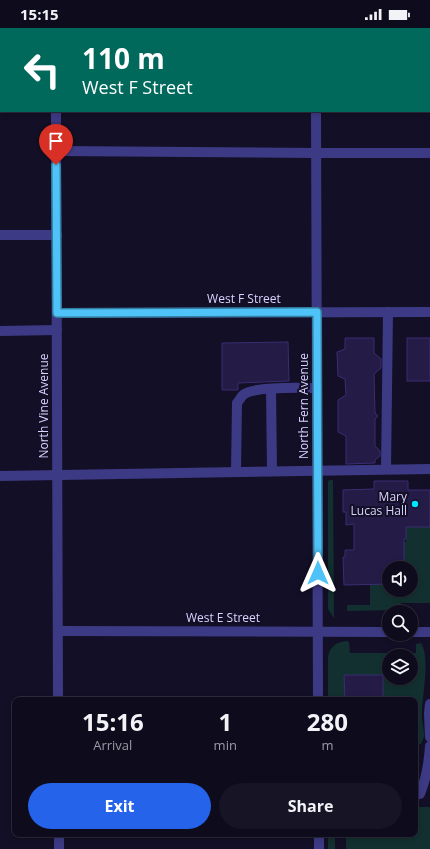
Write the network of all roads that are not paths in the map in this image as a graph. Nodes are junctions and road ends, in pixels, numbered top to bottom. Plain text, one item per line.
1 (56, 112) edge
2 (316, 112) edge
3 (56, 151) junction
4 (430, 153) edge
5 (316, 154) junction
6 (57, 235) junction
7 (0, 236) edge
8 (317, 312) junction
9 (388, 312) junction
10 (430, 312) edge
11 (57, 313) junction
12 (57, 330) junction
13 (0, 331) edge
14 (317, 388) junction
15 (271, 389) junction
16 (430, 469) edge
17 (317, 470) junction
18 (386, 470) junction
19 (272, 471) junction
20 (236, 472) junction
21 (0, 476) edge
22 (58, 476) junction
23 (58, 631) junction
24 (318, 631) junction
25 (382, 632) edge
26 (426, 632) edge
27 (430, 641) edge
28 (58, 697) edge
29 (318, 697) edge
30 (430, 704) edge
31 (430, 737) edge
32 (430, 746) edge
33 (422, 794) edge
34 (59, 837) edge
35 (319, 837) edge
36 (59, 849) edge
37 (319, 849) edge

1 - 3 street, North Vine Avenue
2 - 5 street, North Fern Avenue
3 - 5 street
3 - 6 street, North Vine Avenue
4 - 5 street
5 - 8 street, North Fern Avenue
6 - 7 street
6 - 11 street, North Vine Avenue
8 - 9 street, West F Street
8 - 11 street, West F Street
8 - 14 street, North Fern Avenue
9 - 10 street, West F Street
9 - 18 street
11 - 12 street, North Vine Avenue
12 - 13 street
12 - 22 street, North Vine Avenue
14 - 15 street
14 - 17 street, North Fern Avenue
15 - 19 street
15 - 20 street
16 - 18 street
17 - 18 street
17 - 19 street
17 - 24 street, North Fern Avenue
19 - 20 street
20 - 22 street
21 - 22 street
22 - 23 street, North Vine Avenue
23 - 24 street, West E Street
23 - 28 street, North Vine Avenue
24 - 25 street, West E Street
24 - 29 street, North Fern Avenue
26 - 27 street
30 - 31 street
32 - 33 street
34 - 36 street
35 - 37 street

